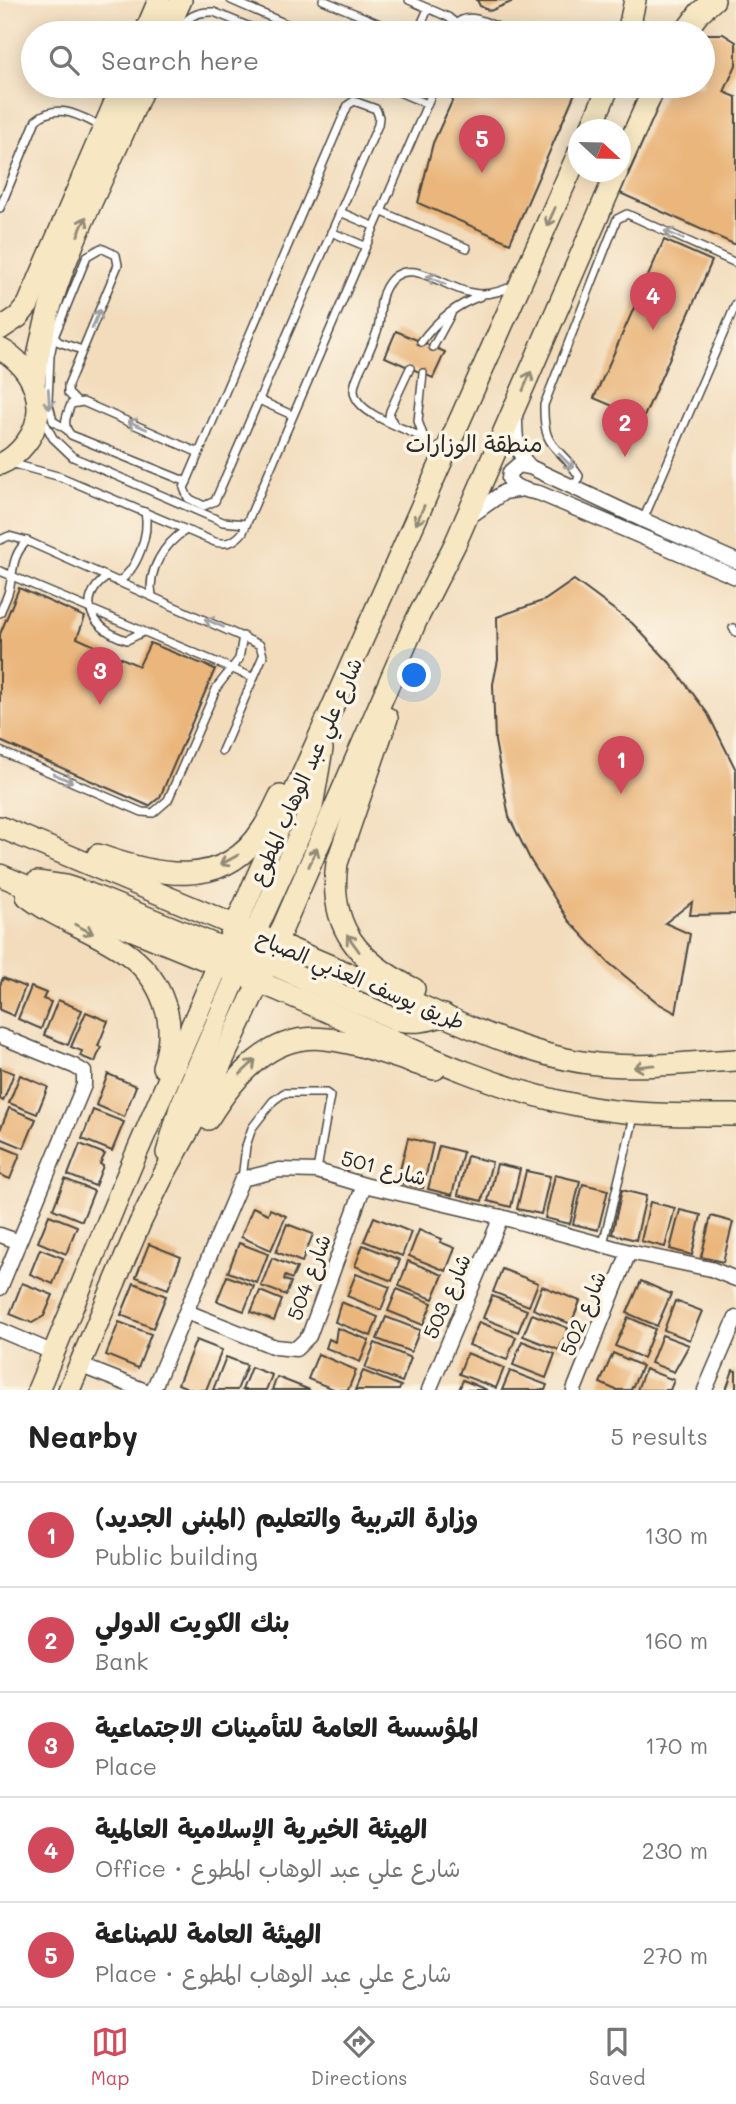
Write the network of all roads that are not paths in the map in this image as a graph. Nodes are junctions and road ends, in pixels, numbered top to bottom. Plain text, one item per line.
1 (159, 0) edge
2 (181, 0) edge
3 (231, 0) edge
4 (323, 0) edge
5 (409, 0) edge
6 (635, 0) edge
7 (714, 0) edge
8 (428, 9) junction
9 (150, 21) edge
10 (171, 21) edge
11 (185, 21) edge
12 (235, 21) edge
13 (279, 21) edge
14 (373, 21) edge
15 (423, 21) edge
16 (450, 21) edge
17 (459, 21) edge
18 (479, 21) edge
19 (631, 21) edge
20 (693, 21) edge
21 (120, 98) edge
22 (136, 98) edge
23 (413, 98) edge
24 (429, 98) edge
25 (604, 98) edge
26 (649, 98) edge
27 (427, 104) junction
28 (595, 119) edge
29 (114, 132) junction
30 (631, 140) edge
31 (568, 180) edge
32 (613, 182) edge
33 (0, 208) edge
34 (380, 211) junction
35 (340, 212) junction
36 (373, 226) junction
37 (331, 232) junction
38 (365, 246) junction
39 (467, 248) dead end
40 (736, 263) edge
41 (523, 280) junction
42 (485, 295) junction
43 (736, 303) edge
44 (456, 308) junction
45 (0, 328) edge
46 (54, 337) junction
47 (421, 342) dead end
48 (433, 347) dead end
49 (0, 349) edge
50 (82, 351) junction
51 (410, 368) dead end
52 (423, 373) dead end
53 (34, 384) junction
54 (259, 400) junction
55 (77, 402) junction
56 (515, 408) junction
57 (38, 409) junction
58 (292, 415) junction
59 (394, 424) junction
60 (66, 429) junction
61 (425, 439) junction
62 (199, 453) junction
63 (3, 463) edge
64 (530, 467) junction
65 (439, 470) junction
66 (187, 482) junction
67 (575, 488) junction
68 (523, 489) junction
69 (145, 512) junction
70 (466, 520) junction
71 (643, 520) junction
72 (246, 524) junction
73 (186, 530) junction
74 (0, 540) edge
75 (27, 541) junction
76 (736, 561) edge
77 (0, 571) edge
78 (11, 575) junction
79 (107, 577) junction
80 (736, 577) edge
81 (118, 582) junction
82 (152, 596) junction
83 (92, 610) junction
84 (0, 613) edge
85 (373, 614) junction
86 (416, 621) junction
87 (144, 632) junction
88 (243, 636) junction
89 (231, 669) junction
90 (254, 678) junction
91 (0, 751) edge
92 (222, 751) dead end
93 (0, 826) edge
94 (8, 879) edge
95 (276, 942) junction
96 (244, 955) junction
97 (444, 1015) junction
98 (491, 1034) junction
99 (0, 1036) edge
100 (736, 1051) edge
101 (736, 1060) edge
102 (681, 1062) junction
103 (474, 1075) junction
104 (635, 1113) junction
105 (736, 1115) edge
106 (131, 1166) junction
107 (317, 1171) junction
108 (242, 1179) junction
109 (364, 1185) junction
110 (501, 1217) junction
111 (140, 1223) junction
112 (0, 1235) edge
113 (17, 1241) junction
114 (603, 1244) junction
115 (629, 1252) junction
116 (736, 1279) edge
117 (0, 1287) edge
118 (187, 1312) junction
119 (736, 1318) edge
120 (0, 1330) edge
121 (54, 1353) junction
122 (79, 1365) junction
123 (38, 1390) edge
124 (69, 1390) edge
125 (143, 1390) edge
126 (153, 1390) edge
127 (429, 1390) edge
128 (574, 1390) edge
129 (705, 1390) edge

1 - 9 street
2 - 10 street
3 - 13 lane
4 - 14 lane
5 - 8 lane
6 - 19 street
7 - 20 street
8 - 15 lane
8 - 16 lane
11 - 12 lane
17 - 18 lane
21 - 29 street
22 - 29 street
23 - 27 lane
24 - 27 lane
25 - 28 street
26 - 30 street
27 - 34 lane
29 - 33 lane
29 - 45 street
53 -> 29 street
31 -> 41 street, شارع علي عبد الوهاب المطوع
56 -> 32 street, شارع علي عبد الوهاب المطوع
34 - 36 lane
34 - 39 lane
35 - 36 lane
35 - 37 lane
35 - 62 lane
36 - 38 lane
37 - 38 lane
37 - 54 lane
38 - 58 lane
40 -> 67 lane
41 - 42 lane
41 - 65 street, شارع علي عبد الوهاب المطوع
42 - 44 lane
42 -> 59 lane
43 - 71 lane
44 - 47 lane
44 - 48 lane
46 - 50 lane
50 -> 46 lane
46 -> 60 lane
49 - 53 street
50 - 55 lane
51 - 59 lane
52 - 61 lane
53 - 57 street
54 - 58 lane
54 - 66 lane
55 - 60 lane
62 -> 55 lane
56 - 64 street
56 - 70 street, شارع علي عبد الوهاب المطوع
57 - 63 street
57 - 72 lane
58 - 72 lane
59 - 61 lane
60 - 66 lane
61 - 65 lane
62 - 66 lane
63 - 69 lane
64 - 67 street
64 - 68 street
65 -> 85 street, شارع علي عبد الوهاب المطوع
67 - 71 street
68 - 70 street
68 - 80 street
69 - 73 lane
69 - 81 lane
70 - 86 street, شارع علي عبد الوهاب المطوع
71 - 76 street
72 - 73 lane
73 - 82 lane
74 - 75 lane
75 - 78 lane
75 - 79 lane
77 - 78 lane
78 - 83 lane
78 - 84 lane
79 - 81 lane
79 - 83 lane
81 - 82 lane
88 -> 82 lane
83 - 87 lane
83 - 87 lane
85 -> 93 street
85 - 96 street, شارع علي عبد الوهاب المطوع
95 -> 86 street, شارع علي عبد الوهاب المطوع
98 -> 86 street
87 - 89 lane
88 - 89 lane
88 - 90 lane
89 - 90 lane
91 -> 89 lane
90 - 92 lane
93 - 96 street, طريق يوسف العذبي الصباح
94 - 96 street
94 -> 106 street
95 - 96 street, طريق يوسف العذبي الصباح
95 - 97 street, طريق يوسف العذبي الصباح
96 - 97 street
96 - 103 street, طريق يوسف العذبي الصباح
96 - 106 street
96 - 111 street
97 - 98 street, طريق يوسف العذبي الصباح
102 -> 98 street, طريق يوسف العذبي الصباح
99 - 113 street
100 - 102 street
101 - 102 street, طريق يوسف العذبي الصباح
103 - 104 street, طريق يوسف العذبي الصباح
111 -> 103 street
104 - 105 street, طريق يوسف العذبي الصباح
104 - 114 lane
106 - 121 street
107 - 108 street, شارع 501
107 - 108 lane
107 - 109 street, شارع 501
108 - 118 street
109 - 110 street, شارع 501
109 - 118 street, شارع 504
110 - 114 street, شارع 501
110 - 127 street, شارع 503
111 - 122 street
112 - 113 street
113 - 117 street
114 - 115 street, شارع 501
115 - 116 street, شارع 501
115 - 128 street, شارع 502
118 - 126 street
119 - 129 street
120 - 121 street
121 - 123 street
122 - 124 street
122 - 125 street

